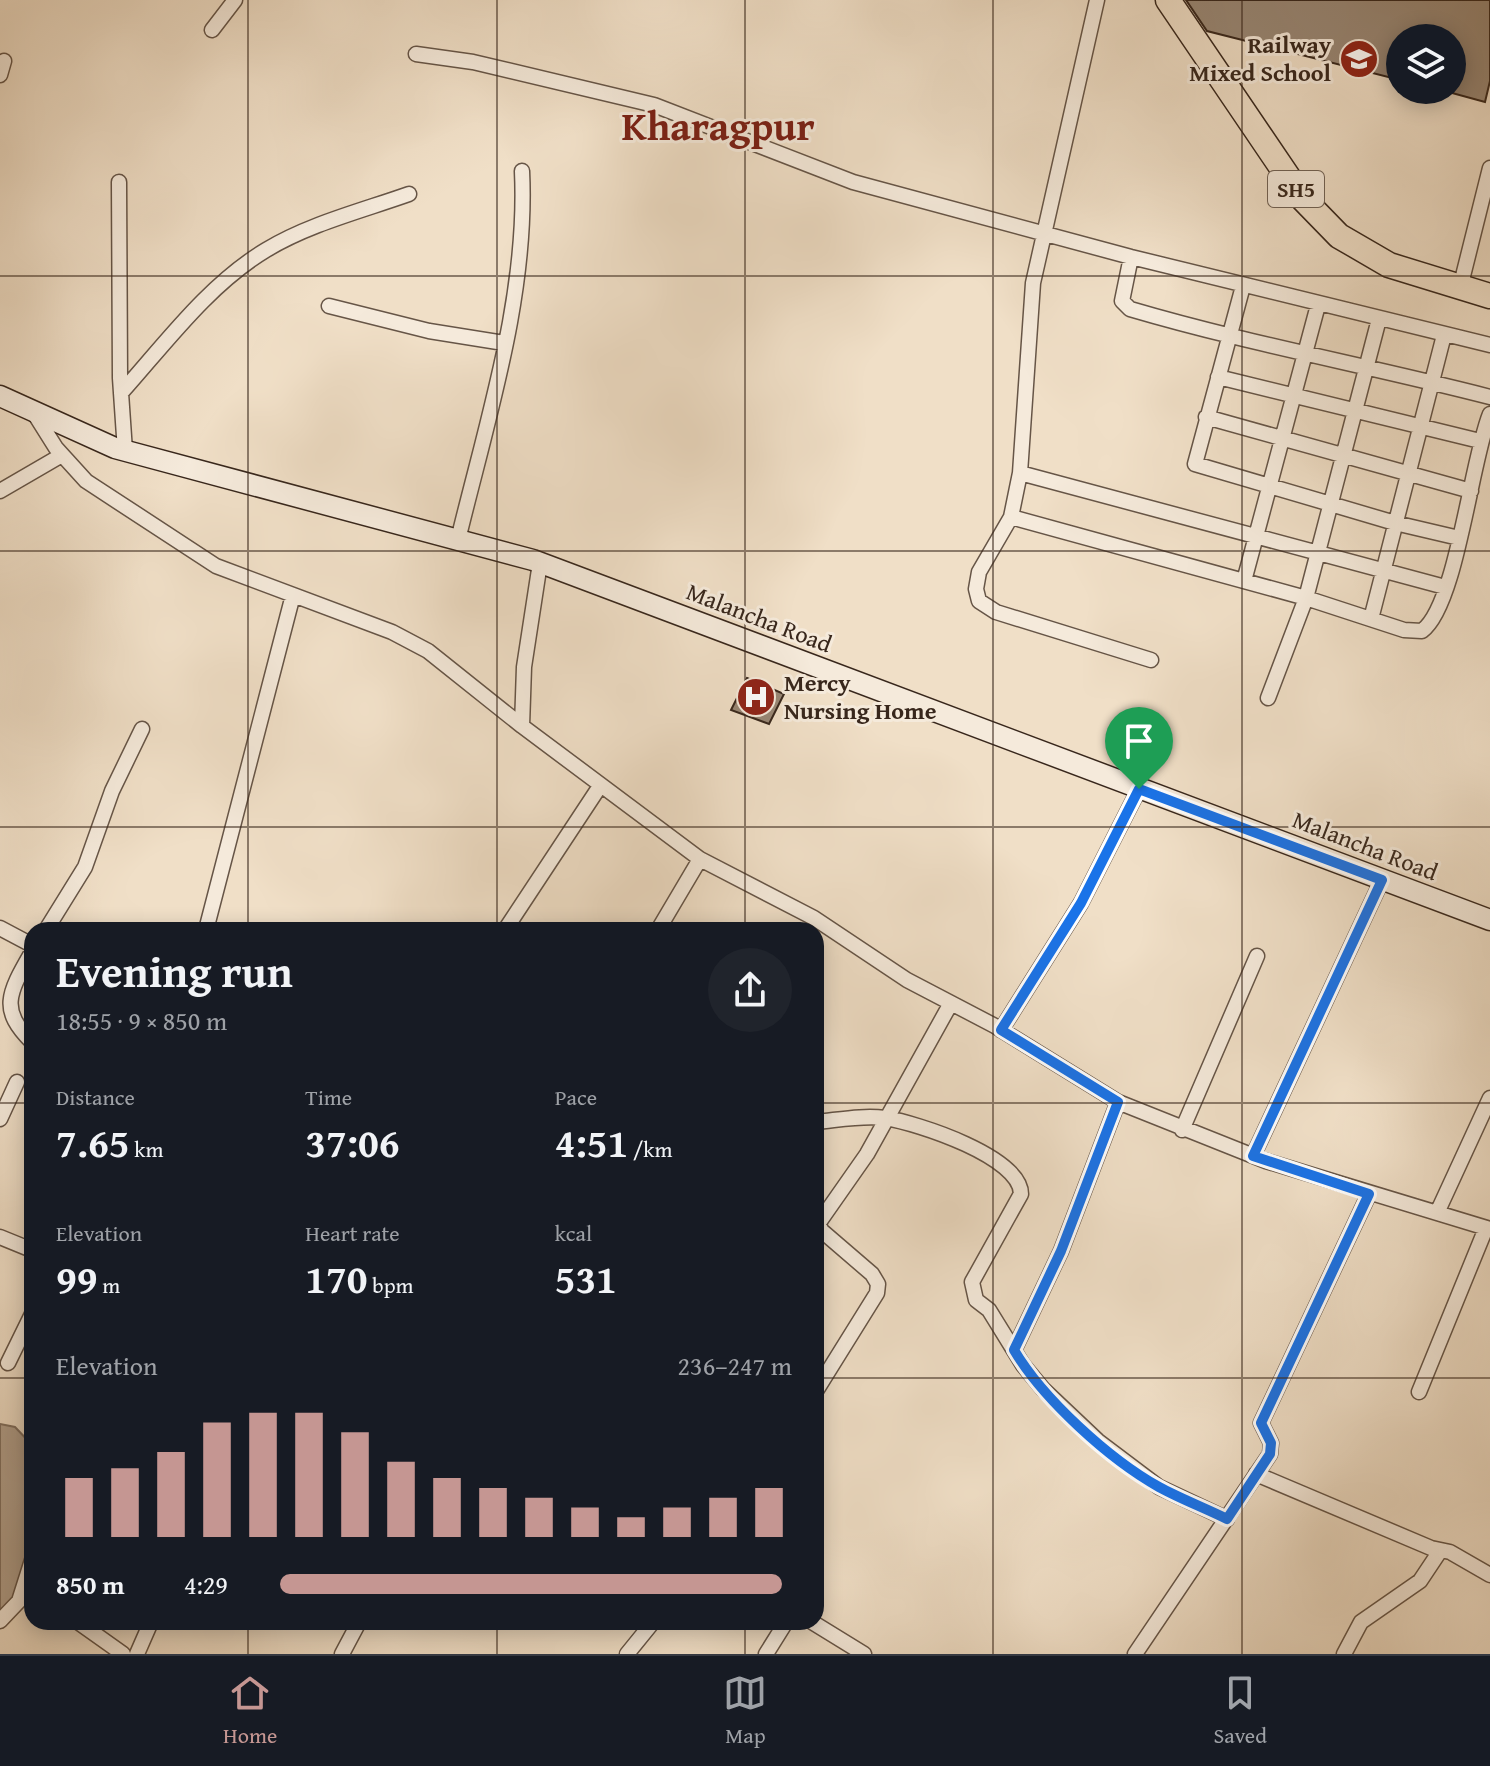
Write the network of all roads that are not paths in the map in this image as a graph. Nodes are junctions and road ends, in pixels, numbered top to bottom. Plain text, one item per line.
1 (235, 0) edge
2 (1097, 0) edge
3 (1168, 0) edge
4 (212, 30) dead end
5 (416, 54) dead end
6 (1490, 168) edge
7 (522, 171) dead end
8 (119, 182) dead end
9 (409, 194) dead end
10 (1042, 233) junction
11 (1131, 257) junction
12 (1243, 286) junction
13 (1460, 288) junction
14 (1490, 296) edge
15 (1318, 305) junction
16 (329, 306) dead end
17 (1379, 319) junction
18 (1444, 335) junction
19 (1230, 338) junction
20 (504, 343) junction
21 (1490, 345) edge
22 (1305, 354) junction
23 (1367, 366) junction
24 (1218, 377) junction
25 (1432, 382) junction
26 (121, 393) junction
27 (0, 396) edge
28 (1293, 397) junction
29 (1490, 397) edge
30 (1355, 411) junction
31 (34, 413) junction
32 (1490, 414) edge
33 (1206, 417) junction
34 (1420, 426) junction
35 (1282, 440) junction
36 (1480, 441) junction
37 (125, 451) junction
38 (62, 455) junction
39 (1343, 457) junction
40 (1020, 473) junction
41 (1408, 475) junction
42 (1270, 487) junction
43 (0, 491) edge
44 (1471, 491) junction
45 (1331, 505) junction
46 (1011, 517) junction
47 (1395, 523) junction
48 (1256, 537) junction
49 (1459, 538) junction
50 (458, 540) junction
51 (1318, 554) junction
52 (540, 563) junction
53 (1383, 572) junction
54 (1244, 581) junction
55 (1445, 587) junction
56 (293, 595) junction
57 (1306, 598) junction
58 (1371, 619) junction
59 (1151, 660) dead end
60 (1268, 698) dead end
61 (522, 726) junction
62 (142, 729) dead end
63 (600, 786) junction
64 (1139, 789) junction
65 (700, 859) junction
66 (1382, 880) junction
67 (1490, 920) edge
68 (51, 922) edge
69 (208, 922) edge
70 (510, 922) edge
71 (663, 922) edge
72 (820, 922) edge
73 (824, 925) edge
74 (0, 928) edge
75 (24, 941) edge
76 (1257, 956) dead end
77 (24, 965) edge
78 (951, 1003) junction
79 (1001, 1030) junction
80 (24, 1038) edge
81 (17, 1082) dead end
82 (1490, 1098) edge
83 (1118, 1102) junction
84 (884, 1118) junction
85 (0, 1119) edge
86 (824, 1122) edge
87 (1182, 1130) junction
88 (1253, 1156) junction
89 (1369, 1194) junction
90 (1437, 1213) junction
91 (824, 1215) edge
92 (1488, 1229) edge
93 (824, 1233) edge
94 (0, 1237) edge
95 (24, 1247) edge
96 (24, 1331) edge
97 (1014, 1350) junction
98 (8, 1363) dead end
99 (824, 1378) edge
100 (1419, 1392) dead end
101 (1256, 1474) junction
102 (1227, 1519) junction
103 (1440, 1551) junction
104 (1490, 1575) edge
105 (24, 1599) edge
106 (0, 1621) edge
107 (824, 1629) edge
108 (89, 1630) edge
109 (148, 1630) edge
110 (355, 1630) edge
111 (646, 1630) edge
112 (781, 1630) edge
113 (123, 1654) edge
114 (137, 1654) edge
115 (342, 1654) edge
116 (627, 1654) edge
117 (766, 1654) edge
118 (864, 1654) edge
119 (1135, 1654) edge
120 (1344, 1654) edge

1 - 4 street
2 - 10 street
3 - 13 main road, SH5
5 - 10 street
6 - 13 street
7 - 20 street
8 - 26 street
9 - 26 street
10 - 11 street
10 - 40 street
11 - 12 street
11 - 19 street
12 - 15 street
12 - 19 street
13 - 14 main road, SH5
15 - 17 street
15 - 22 street
16 - 20 street
17 - 18 street
17 - 23 street
18 - 21 street
18 - 25 street
19 - 22 street
19 - 24 street
20 - 50 street
22 - 23 street
22 - 28 street
23 - 25 street
23 - 30 street
24 - 28 street
24 - 33 street
25 - 29 street
25 - 34 street
26 - 37 street
27 - 31 street, Malancha Road
28 - 30 street
28 - 35 street
30 - 34 street
30 - 39 street
31 - 37 street, Malancha Road
31 - 38 street
32 - 36 street
33 - 35 street
33 - 42 street
34 - 36 street
34 - 41 street
35 - 39 street
35 - 42 street
36 - 44 street
37 - 50 street, Malancha Road
38 - 43 street
38 - 56 street
39 - 41 street
39 - 45 street
40 - 46 street
40 - 48 street
41 - 44 street
41 - 47 street
42 - 45 street
42 - 48 street
44 - 49 street
45 - 47 street
45 - 51 street
46 - 54 street
46 - 59 street
47 - 49 street
47 - 53 street
48 - 51 street
48 - 54 street
49 - 55 street
50 - 52 street, Malancha Road
51 - 53 street
51 - 57 street
52 - 61 street
52 - 64 street, Malancha Road
53 - 55 street
53 - 58 street
54 - 57 street
55 - 58 street
56 - 61 street
56 - 69 street
57 - 58 street
57 - 60 street
61 - 63 street
62 - 68 street
63 - 65 street
63 - 70 street
64 - 66 street, Malancha Road
64 - 79 street
65 - 71 street
65 - 72 street
66 - 67 street, Malancha Road
66 - 88 street
73 - 78 street
74 - 75 street
76 - 87 street
77 - 80 street
78 - 79 street
78 - 84 street
79 - 83 street
81 - 85 street
82 - 90 street
83 - 87 street
83 - 97 street
84 - 86 street
84 - 91 street
84 - 97 street
87 - 88 street
88 - 89 street
89 - 90 street
89 - 101 street
90 - 92 street
92 - 100 street
93 - 99 street
94 - 95 street
96 - 98 street
97 - 102 street
101 - 102 street
101 - 103 street
102 - 119 street
103 - 104 street
103 - 120 street
105 - 106 street
107 - 118 street
108 - 113 street
109 - 114 street
110 - 115 street
111 - 116 street
112 - 117 street

